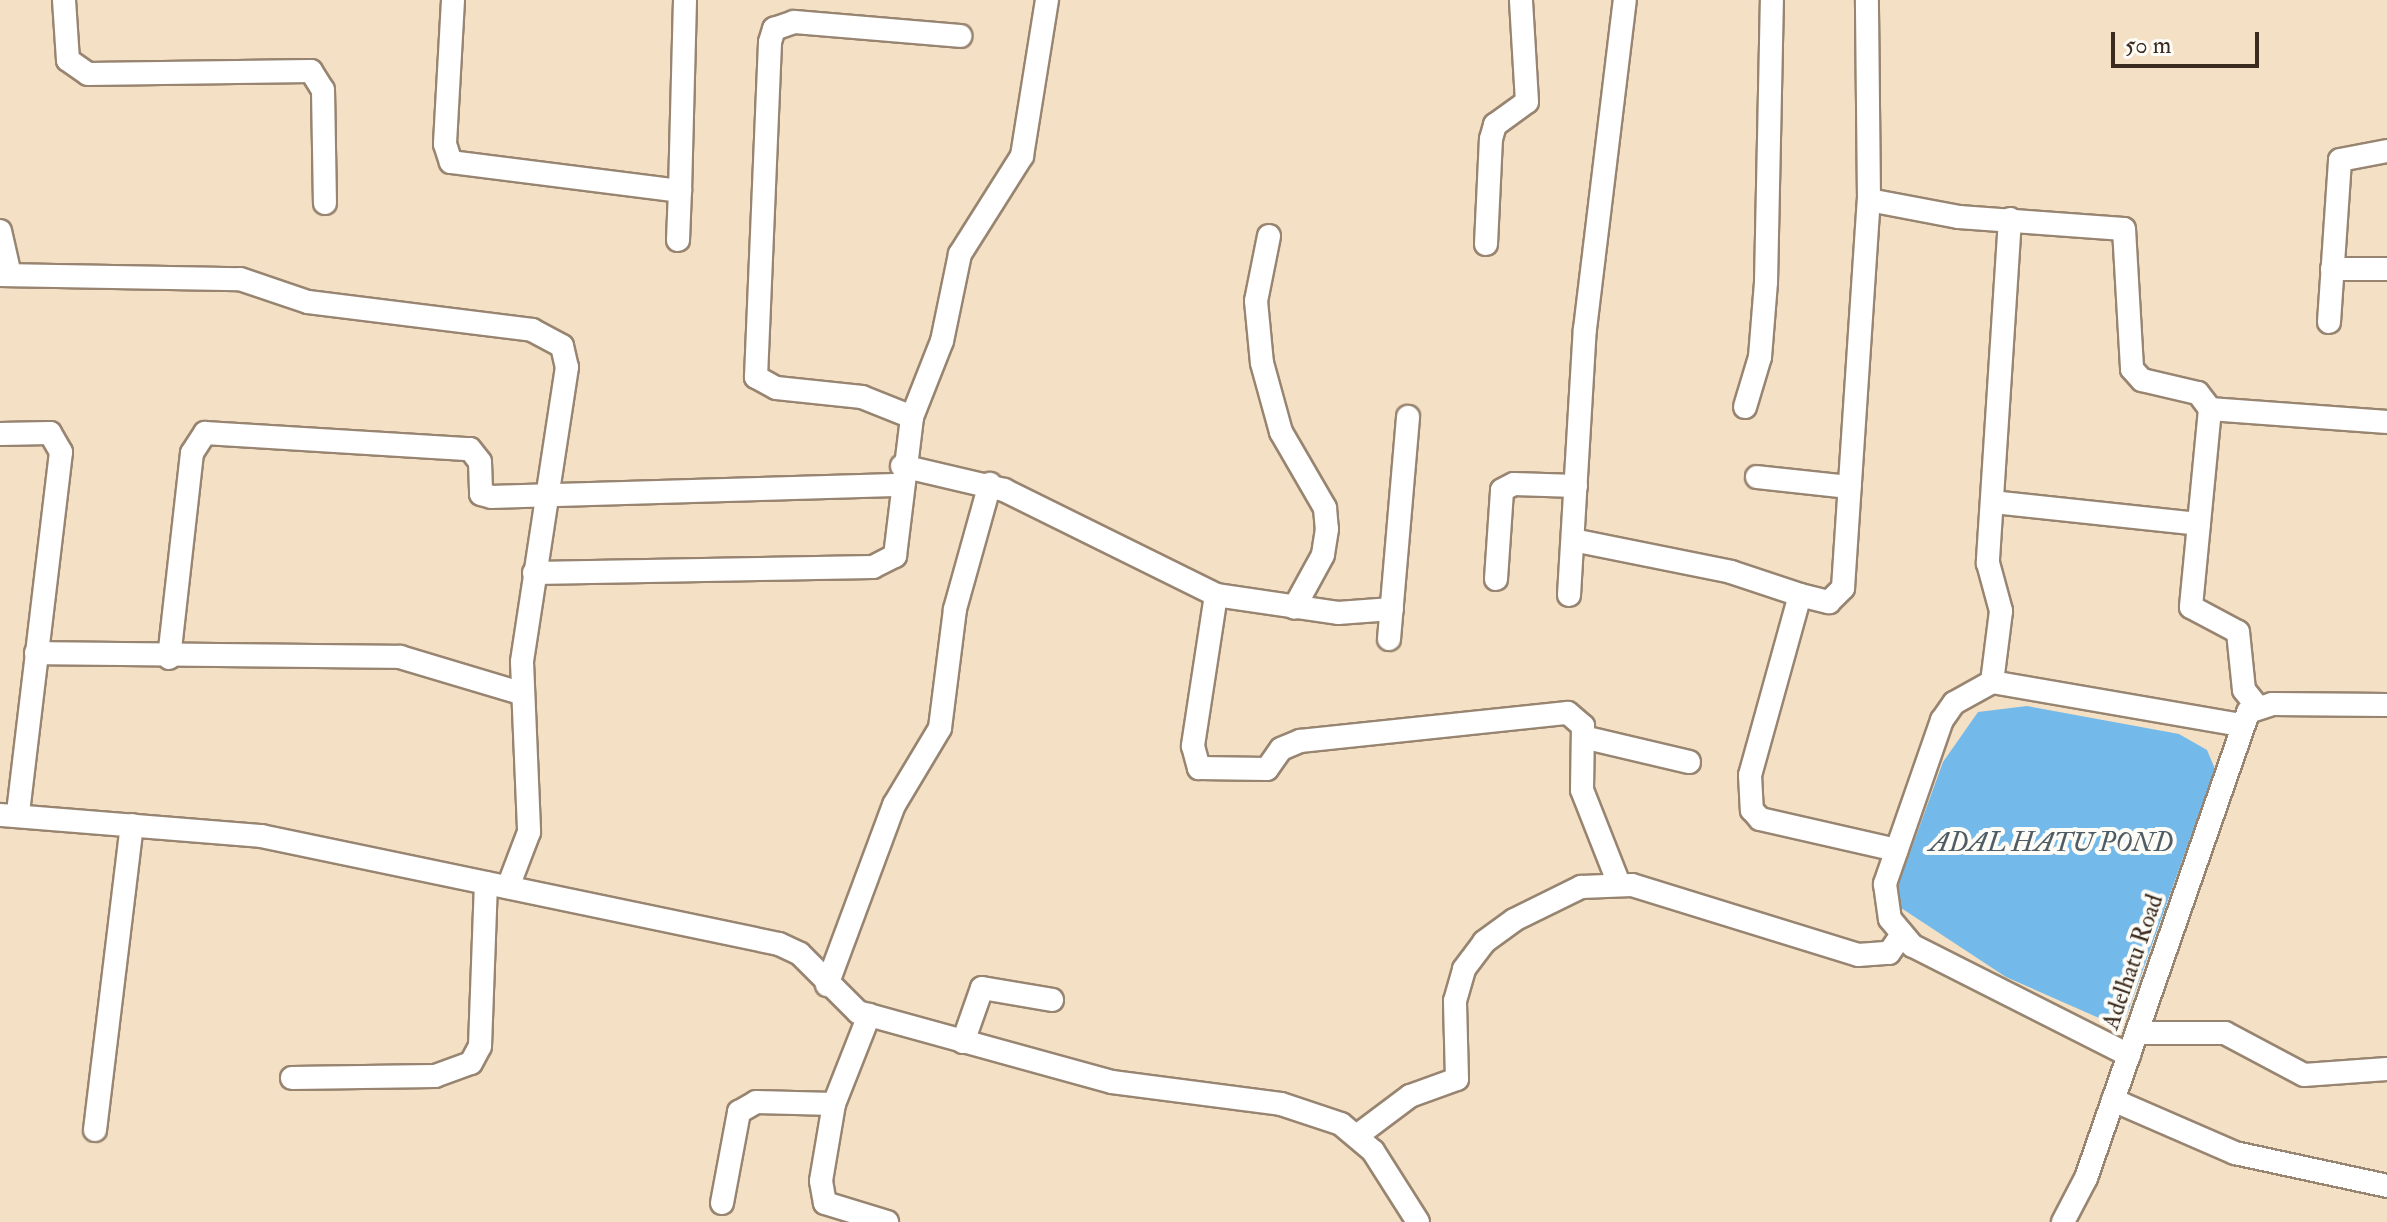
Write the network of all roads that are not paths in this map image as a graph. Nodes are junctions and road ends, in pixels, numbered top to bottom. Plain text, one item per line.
1 (64, 0) edge
2 (453, 0) edge
3 (685, 0) edge
4 (1047, 0) edge
5 (1521, 0) edge
6 (1625, 0) edge
7 (1772, 0) edge
8 (1867, 0) edge
9 (960, 36) dead end
10 (2387, 151) edge
11 (680, 191) junction
12 (1869, 200) junction
13 (325, 203) dead end
14 (2010, 219) junction
15 (0, 231) edge
16 (1269, 236) dead end
17 (678, 240) dead end
18 (1486, 244) dead end
19 (2332, 269) junction
20 (2387, 269) edge
21 (5, 275) edge
22 (2329, 322) dead end
23 (1745, 407) dead end
24 (2210, 409) junction
25 (912, 417) junction
26 (1408, 417) dead end
27 (2387, 422) edge
28 (0, 434) edge
29 (901, 476) junction
30 (1757, 477) dead end
31 (990, 484) junction
32 (1576, 486) junction
33 (1849, 487) junction
34 (548, 497) junction
35 (1993, 502) junction
36 (2199, 524) junction
37 (1573, 540) junction
38 (534, 573) junction
39 (1496, 579) dead end
40 (1216, 595) junction
41 (1569, 595) dead end
42 (1800, 595) junction
43 (1294, 608) junction
44 (1392, 609) junction
45 (1389, 639) dead end
46 (36, 653) junction
47 (169, 658) junction
48 (1992, 682) junction
49 (520, 693) junction
50 (2387, 705) edge
51 (2258, 707) junction
52 (2241, 725) junction
53 (1583, 737) junction
54 (1689, 762) dead end
55 (9, 815) edge
56 (132, 825) junction
57 (1897, 850) junction
58 (1619, 884) junction
59 (497, 885) junction
60 (1901, 936) junction
61 (827, 985) junction
62 (1052, 1000) dead end
63 (869, 1015) junction
64 (963, 1042) junction
65 (2133, 1044) junction
66 (2387, 1069) edge
67 (292, 1078) dead end
68 (2113, 1100) junction
69 (834, 1104) junction
70 (95, 1130) dead end
71 (1358, 1135) junction
72 (2387, 1186) edge
73 (722, 1203) dead end
74 (2065, 1221) edge
75 (887, 1222) edge
76 (1418, 1222) edge

1 - 13 street
2 - 11 street
3 - 11 street
4 - 25 street
5 - 18 street
6 - 32 street
7 - 23 street
8 - 12 street
9 - 25 street
10 - 19 street
11 - 17 street
12 - 14 street
12 - 33 street
14 - 24 street
14 - 35 street
15 - 21 street
16 - 43 street
19 - 20 street
19 - 22 street
21 - 34 street
24 - 27 street
24 - 36 street
25 - 29 street
26 - 44 street
28 - 46 street
29 - 31 street
29 - 34 street
29 - 38 street
30 - 33 street
31 - 40 street
31 - 61 street
32 - 37 street
32 - 39 street
33 - 42 street
34 - 38 street
34 - 47 street
35 - 36 street
35 - 48 street
36 - 51 street
37 - 41 street
37 - 42 street
38 - 49 street
40 - 43 street
40 - 53 street
42 - 57 street
43 - 44 street
44 - 45 street
46 - 47 street
46 - 55 street
47 - 49 street
48 - 52 street
48 - 57 street
49 - 59 street
50 - 51 street
51 - 52 street, Adelhatu Road
52 - 65 street, Adelhatu Road
53 - 54 street
53 - 58 street
55 - 56 street
56 - 59 street
56 - 70 street
57 - 60 street
58 - 60 street
58 - 71 street
59 - 61 street
59 - 67 street
60 - 65 street
61 - 63 street
62 - 64 street
63 - 64 street
63 - 69 street
64 - 71 street
65 - 66 street
65 - 68 street, Adelhatu Road
68 - 72 street
68 - 74 street, Adelhatu Road
69 - 73 street
69 - 75 street
71 - 76 street

